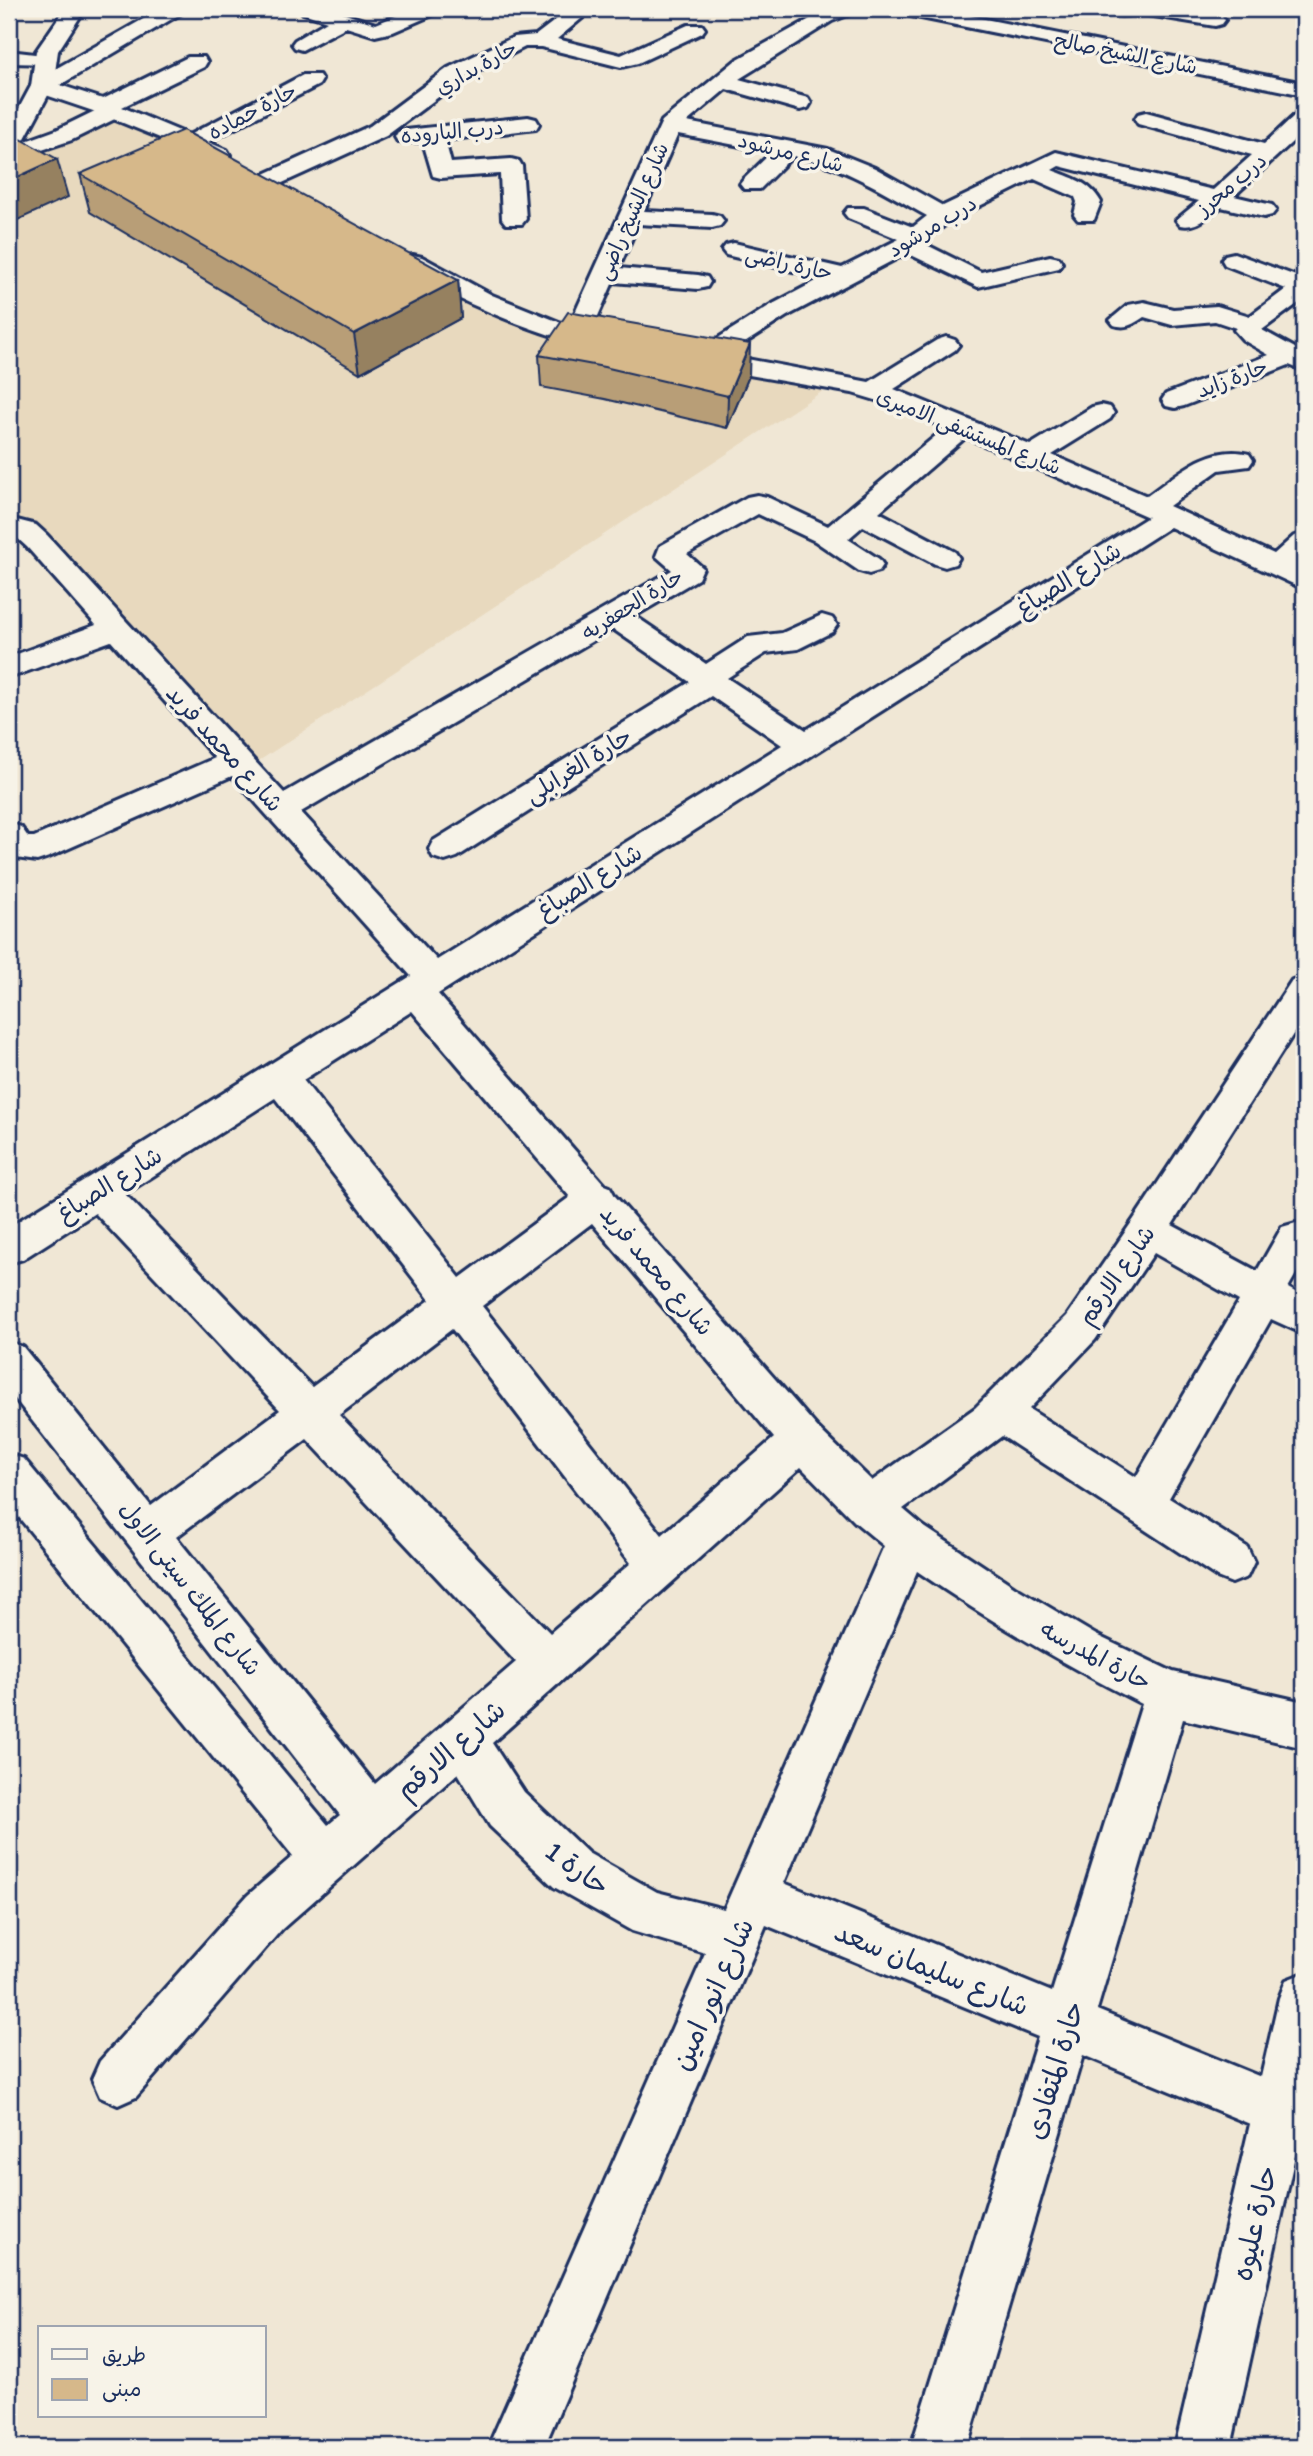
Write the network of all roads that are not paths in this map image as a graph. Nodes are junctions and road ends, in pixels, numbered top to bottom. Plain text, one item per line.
1 (75, 9) edge
2 (310, 9) edge
3 (430, 9) edge
4 (583, 9) edge
5 (906, 9) edge
6 (1013, 9) edge
7 (1114, 9) edge
8 (1129, 9) edge
9 (1148, 9) edge
10 (168, 10) edge
11 (794, 11) dead end
12 (836, 13) edge
13 (344, 20) junction
14 (1215, 20) dead end
15 (996, 27) junction
16 (695, 29) dead end
17 (1144, 35) dead end
18 (541, 41) junction
19 (302, 44) dead end
20 (1129, 54) junction
21 (9, 57) edge
22 (45, 60) junction
23 (196, 62) dead end
24 (311, 80) dead end
25 (722, 81) junction
26 (42, 86) junction
27 (1304, 89) edge
28 (800, 103) dead end
29 (108, 109) junction
30 (1146, 119) dead end
31 (1304, 119) edge
32 (528, 124) dead end
33 (670, 126) junction
34 (378, 131) junction
35 (432, 134) junction
36 (192, 142) junction
37 (9, 147) edge
38 (789, 147) junction
39 (1268, 152) junction
40 (9, 154) edge
41 (1034, 170) junction
42 (252, 171) junction
43 (752, 184) dead end
44 (293, 194) edge
45 (1217, 198) junction
46 (1264, 210) dead end
47 (856, 213) dead end
48 (943, 215) junction
49 (1086, 215) dead end
50 (630, 217) junction
51 (514, 219) dead end
52 (1188, 220) dead end
53 (712, 221) dead end
54 (911, 241) junction
55 (734, 250) dead end
56 (397, 253) edge
57 (1234, 260) dead end
58 (1050, 263) dead end
59 (605, 274) junction
60 (844, 276) junction
61 (698, 282) dead end
62 (1304, 287) edge
63 (1123, 320) dead end
64 (1252, 325) junction
65 (576, 337) junction
66 (946, 345) dead end
67 (627, 346) edge
68 (677, 354) edge
69 (702, 359) junction
70 (1297, 360) edge
71 (874, 390) junction
72 (1175, 400) dead end
73 (1101, 412) dead end
74 (963, 425) junction
75 (1032, 456) junction
76 (1239, 460) dead end
77 (1159, 511) junction
78 (860, 513) junction
79 (9, 527) edge
80 (827, 538) junction
81 (1304, 542) edge
82 (945, 558) dead end
83 (869, 565) dead end
84 (1277, 567) junction
85 (1304, 580) edge
86 (614, 616) junction
87 (822, 625) dead end
88 (116, 628) junction
89 (9, 668) edge
90 (708, 680) junction
91 (806, 745) junction
92 (237, 761) junction
93 (281, 809) junction
94 (9, 835) edge
95 (445, 849) dead end
96 (425, 985) junction
97 (1304, 989) edge
98 (279, 1077) junction
99 (98, 1191) junction
100 (597, 1199) junction
101 (1148, 1230) junction
102 (1296, 1239) dead end
103 (9, 1247) edge
104 (1265, 1295) junction
105 (457, 1303) junction
106 (1304, 1317) edge
107 (9, 1360) edge
108 (999, 1412) junction
109 (310, 1413) junction
110 (802, 1440) junction
111 (9, 1473) edge
112 (1143, 1504) junction
113 (870, 1508) junction
114 (148, 1533) junction
115 (908, 1540) junction
116 (1232, 1562) dead end
117 (659, 1565) junction
118 (548, 1663) junction
119 (1168, 1693) junction
120 (1304, 1725) edge
121 (462, 1738) junction
122 (372, 1818) junction
123 (324, 1858) junction
124 (746, 1917) junction
125 (1304, 1998) edge
126 (1068, 2024) junction
127 (118, 2079) dead end
128 (1292, 2114) edge
129 (516, 2447) edge
130 (939, 2447) edge
131 (1203, 2447) edge

1 - 22 street
2 - 13 street
3 - 13 street
4 - 18 street
5 - 15 street, شارع الشيخ صالح
6 - 15 street
7 - 8 street
9 - 14 street
10 - 26 street
11 - 12 street
12 - 25 street, شارع الشيخ راضى
13 - 19 street
15 - 20 street, شارع الشيخ صالح
16 - 18 street, حارة بداري
17 - 20 street
18 - 34 street, حارة بداري
20 - 27 street, شارع الشيخ صالح
21 - 22 street
22 - 26 street
23 - 29 street
24 - 36 street, حارة حماده
25 - 28 street
25 - 33 street, شارع الشيخ راضى
26 - 29 street
26 - 37 street
29 - 36 street
29 - 40 street
30 - 39 street
31 - 39 street, درب محرز
32 - 35 street, درب الباروده
33 - 38 street, شارع مرشود
33 - 50 street, شارع الشيخ راضى
34 - 35 street, درب الباروده
34 - 42 street, حارة بداري
35 - 51 street
36 - 42 street
38 - 43 street
38 - 48 street, شارع مرشود
39 - 45 street, درب محرز
41 - 45 street, درب مرشود
41 - 48 street, درب مرشود
41 - 49 street
42 - 44 street
45 - 46 street, درب مرشود
45 - 52 street, درب محرز
47 - 54 street
48 - 54 street, درب مرشود
50 - 53 street
50 - 59 street, شارع الشيخ راضى
54 - 58 street
54 - 60 street, درب مرشود
55 - 60 street, حارة راضى
56 - 65 street
57 - 62 street
59 - 61 street
59 - 65 street, شارع الشيخ راضى
60 - 69 street, درب مرشود
62 - 64 street
63 - 64 street
64 - 70 street
65 - 67 street
66 - 71 street
68 - 69 street, شارع المستشفى الاميرى
69 - 71 street, شارع المستشفى الاميرى
70 - 72 street, حارة زايد
71 - 74 street, شارع المستشفى الاميرى
73 - 75 street
74 - 75 street, شارع المستشفى الاميرى
74 - 78 street
75 - 77 street, شارع المستشفى الاميرى
76 - 77 street, شارع الصباغ
77 - 84 street, شارع المستشفى الاميرى
77 - 91 street, شارع الصباغ
78 - 80 street
78 - 82 street
79 - 88 street, شارع محمد فريد
80 - 83 street
80 - 86 street, حارة الجعفريه
81 - 84 street
84 - 85 street, شارع المستشفى الاميرى
86 - 90 street
86 - 93 street, حارة الجعفريه
87 - 90 street, حارة الغرابلى
88 - 89 street
88 - 92 street, شارع محمد فريد
90 - 91 street
90 - 95 street, حارة الغرابلى
91 - 96 street, شارع الصباغ
92 - 93 street, شارع محمد فريد
92 - 94 street
93 - 96 street, شارع محمد فريد
96 - 98 street, شارع الصباغ
96 - 100 street, شارع محمد فريد
97 - 101 street, شارع الارقم
98 - 99 street, شارع الصباغ
98 - 105 street
99 - 103 street, شارع الصباغ
99 - 109 street
100 - 105 street
100 - 110 street, شارع محمد فريد
101 - 104 street
101 - 108 street, شارع الارقم
102 - 104 street
104 - 106 street
104 - 112 street
105 - 109 street
105 - 117 street
107 - 114 street, شارع الملك سيتى الاول
108 - 112 street
108 - 113 street, شارع الارقم
109 - 114 street
109 - 118 street
110 - 113 street, شارع محمد فريد
110 - 117 street, شارع الارقم
111 - 123 street
112 - 116 street
113 - 115 street, شارع محمد فريد
114 - 122 street, شارع الملك سيتى الاول
115 - 119 street, حارة المدرسه
115 - 124 street, شارع انور امين
117 - 118 street, شارع الارقم
118 - 121 street, شارع الارقم
119 - 120 street, حارة المدرسه
119 - 126 street, حارة المتفادى
121 - 122 street, شارع الارقم
121 - 124 street, حارة 1
122 - 123 street, شارع الارقم
123 - 127 street, شارع الارقم
124 - 126 street, شارع سليمان سعد
124 - 129 street, شارع انور امين
125 - 128 street, حارة عليوه
126 - 128 street, شارع سليمان سعد
126 - 130 street, حارة المتفادى
128 - 131 street, حارة عليوه

